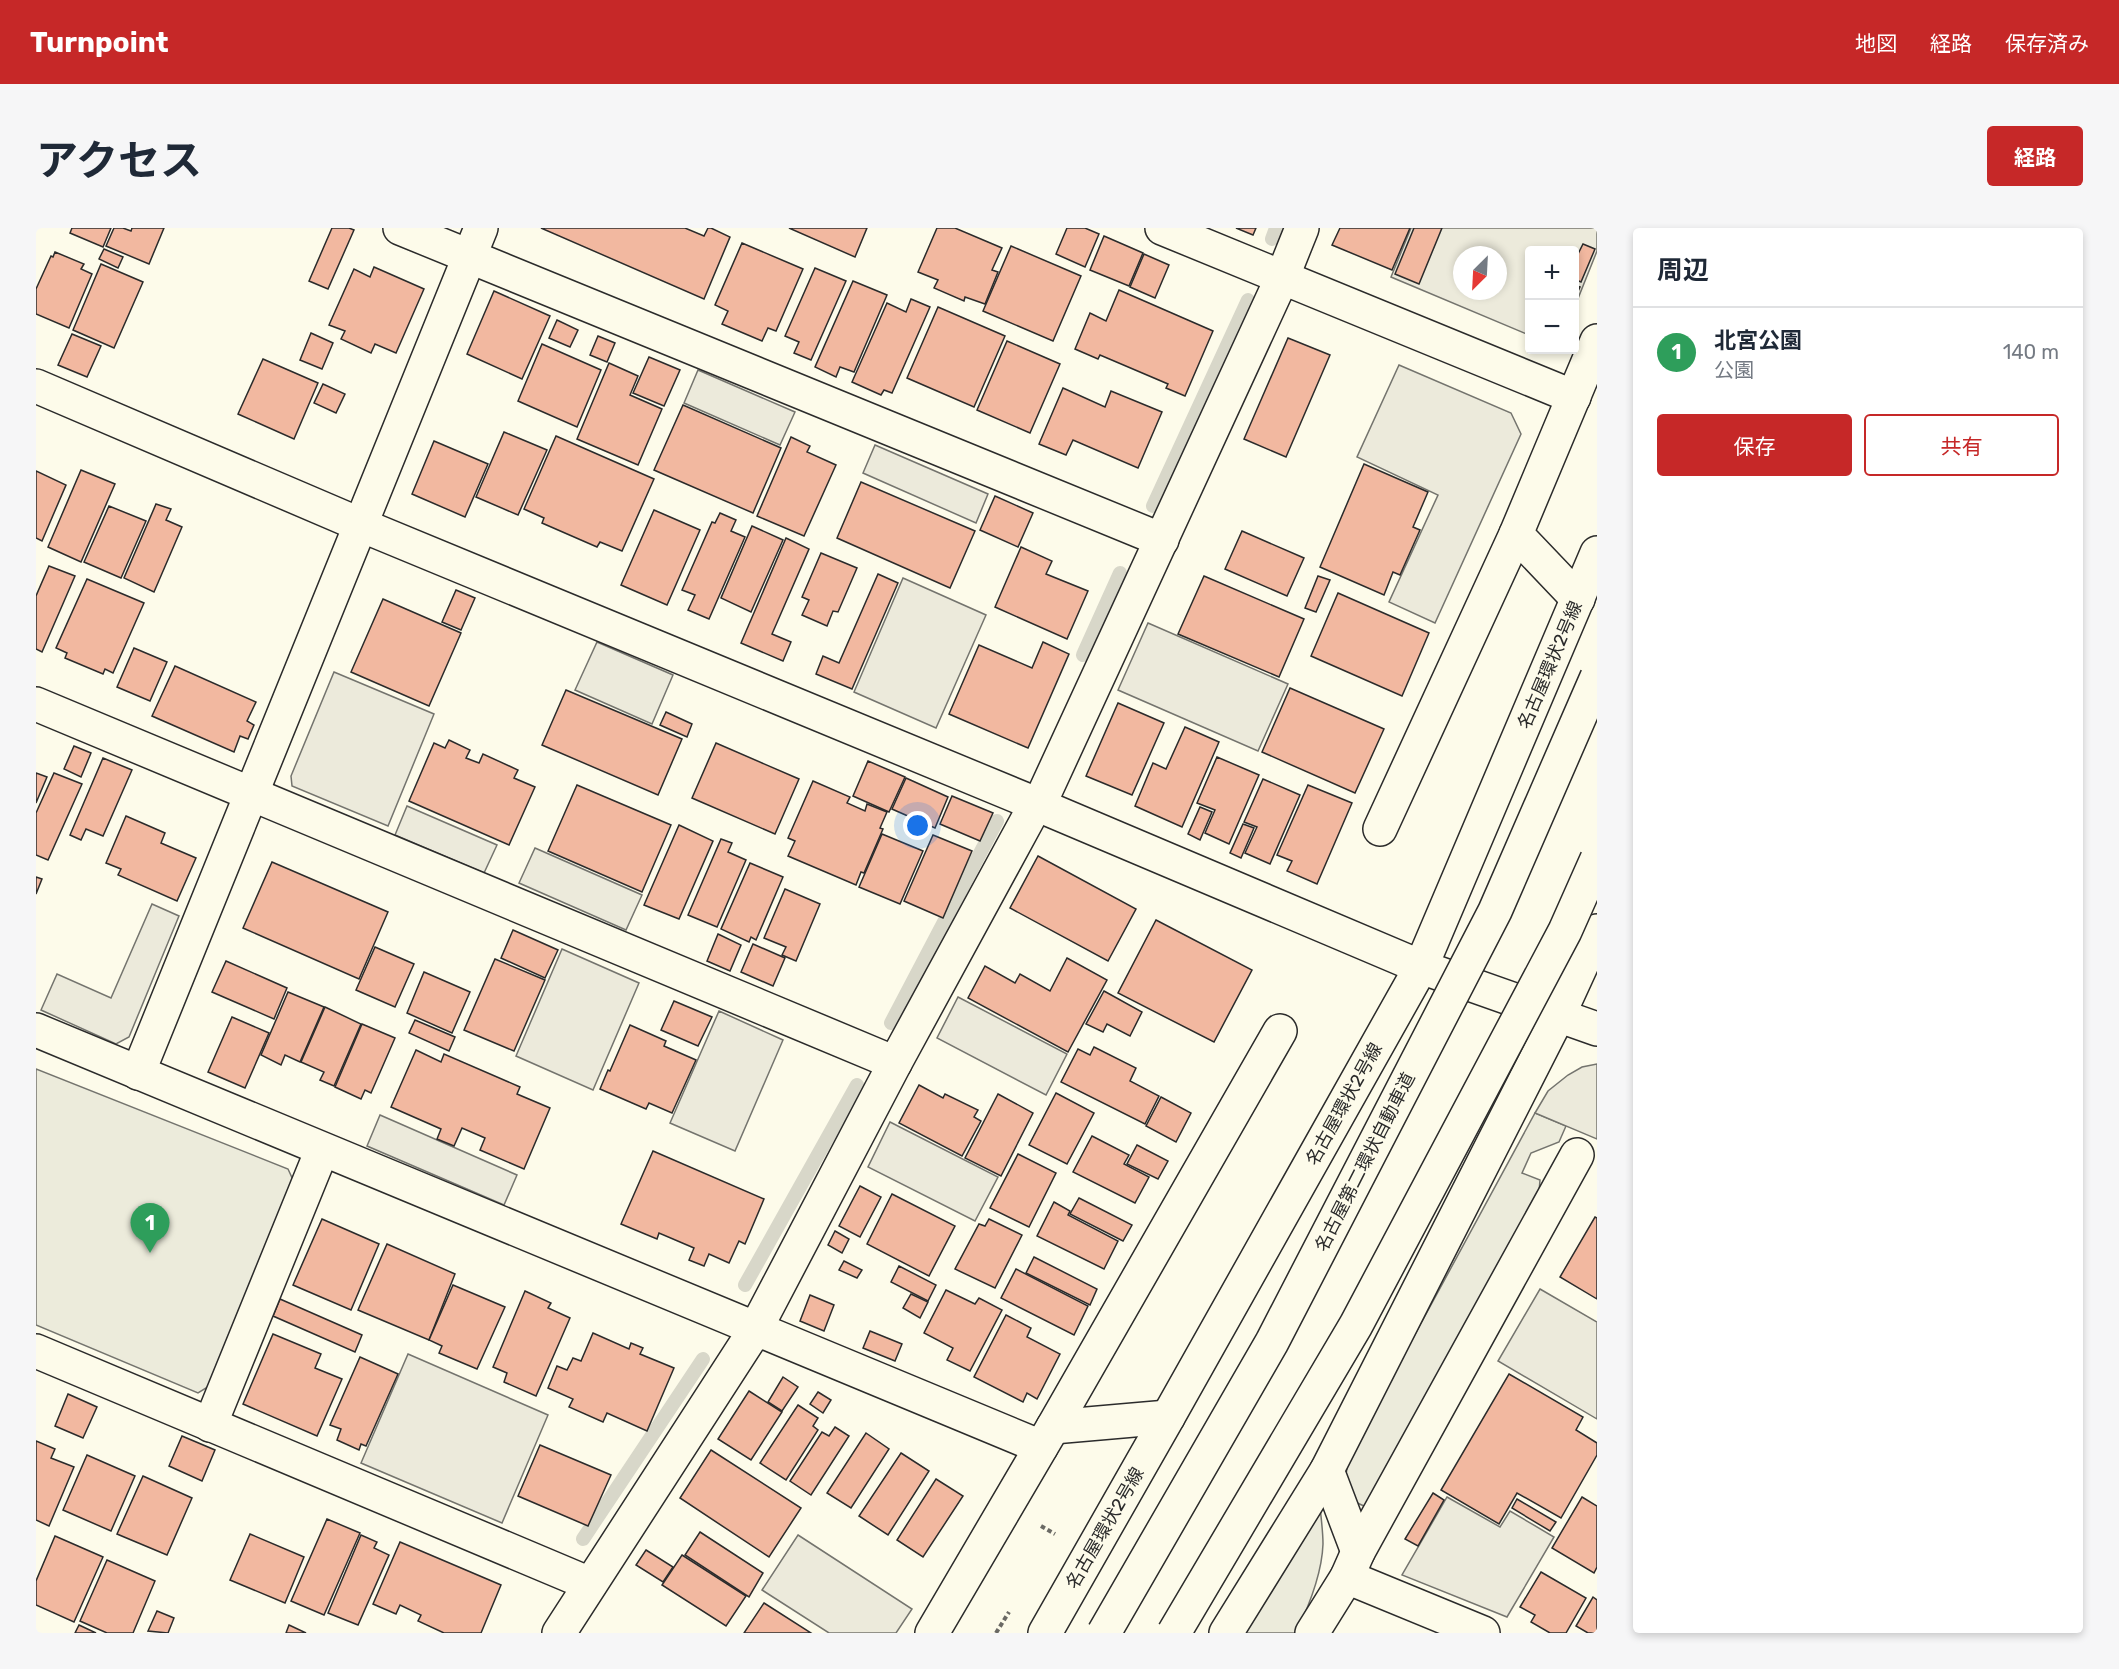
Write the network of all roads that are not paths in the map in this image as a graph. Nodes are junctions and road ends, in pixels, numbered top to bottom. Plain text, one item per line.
1 (400, 228) edge
2 (482, 228) edge
3 (1162, 228) edge
4 (1302, 228) edge
5 (469, 258) junction
6 (1282, 278) junction
7 (1597, 341) edge
8 (36, 386) edge
9 (1575, 398) junction
10 (361, 525) junction
11 (1516, 534) junction
12 (1162, 540) junction
13 (1597, 553) edge
14 (1578, 599) junction
15 (1597, 677) edge
16 (36, 704) edge
17 (251, 794) junction
18 (1037, 805) junction
19 (1380, 829) dead end
20 (1597, 859) edge
21 (1597, 931) edge
22 (1421, 967) junction
23 (1559, 1014) junction
24 (1597, 1029) edge
25 (36, 1030) edge
26 (1280, 1031) dead end
27 (895, 1063) junction
28 (138, 1073) junction
29 (322, 1150) junction
30 (1577, 1155) dead end
31 (755, 1330) junction
32 (36, 1351) edge
33 (1168, 1417) junction
34 (210, 1425) junction
35 (1047, 1437) junction
36 (1327, 1470) junction
37 (1352, 1564) junction
38 (590, 1584) junction
39 (559, 1633) edge
40 (932, 1633) edge
41 (1045, 1633) edge
42 (1104, 1633) edge
43 (1174, 1633) edge
44 (1226, 1633) edge
45 (1312, 1633) edge
46 (1483, 1633) edge

1 - 5 main road
2 - 5 main road
3 - 6 main road
4 - 6 main road
5 - 10 main road
5 - 12 main road
6 - 9 main road
6 - 12 main road
7 - 9 main road
8 - 10 main road
9 - 11 main road
10 - 17 main road
10 - 18 main road
11 - 14 main road
11 - 19 main road
12 - 18 main road
13 - 14 main road, 名古屋環状2号線
14 - 22 main road, 名古屋環状2号線
15 - 42 main road, 名古屋第二環状自動車道, bridge
16 - 17 main road
17 - 27 main road
17 - 28 main road
18 - 22 main road
18 - 27 main road
20 - 43 main road, bridge
21 - 23 main road
22 - 23 main road
22 - 33 main road, 名古屋環状2号線
23 - 24 main road
23 - 36 main road
25 - 28 main road
26 - 35 main road
27 - 31 main road
28 - 29 main road
29 - 31 main road
29 - 34 main road
30 - 37 main road
31 - 35 main road
31 - 38 main road
32 - 34 main road
33 - 35 main road
33 - 41 main road, 名古屋環状2号線
34 - 38 main road
35 - 40 main road
36 - 37 main road
36 - 44 main road
37 - 45 main road
37 - 46 main road
38 - 39 main road

